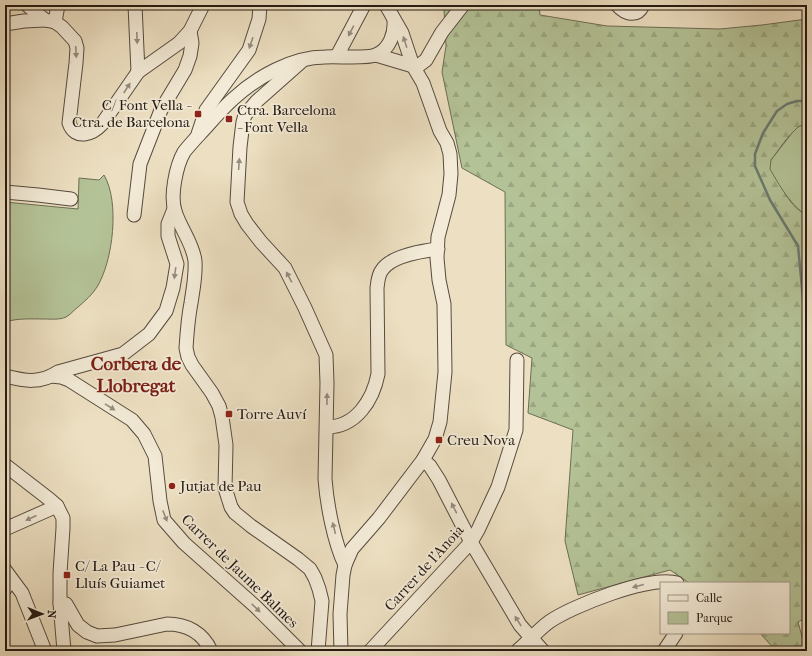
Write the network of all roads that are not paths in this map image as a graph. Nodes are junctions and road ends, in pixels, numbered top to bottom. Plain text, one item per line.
1 (58, 5) edge
2 (135, 5) edge
3 (203, 5) edge
4 (260, 5) edge
5 (364, 5) edge
6 (463, 5) edge
7 (618, 5) edge
8 (643, 5) edge
9 (28, 6) edge
10 (386, 6) edge
11 (394, 20) junction
12 (24, 21) junction
13 (50, 21) junction
14 (5, 24) edge
15 (190, 31) junction
16 (376, 55) junction
17 (338, 56) junction
18 (302, 60) junction
19 (413, 66) junction
20 (138, 72) junction
21 (213, 111) junction
22 (5, 192) edge
23 (71, 199) dead end
24 (174, 209) junction
25 (134, 215) dead end
26 (183, 230) junction
27 (168, 236) junction
28 (438, 249) junction
29 (517, 360) dead end
30 (79, 366) junction
31 (5, 376) edge
32 (51, 376) junction
33 (73, 382) junction
34 (327, 427) junction
35 (423, 460) junction
36 (5, 465) edge
37 (57, 506) junction
38 (5, 529) edge
39 (471, 542) junction
40 (345, 565) junction
41 (7, 579) edge
42 (670, 582) edge
43 (60, 603) junction
44 (675, 634) edge
45 (531, 639) junction
46 (316, 650) edge
47 (45, 651) edge
48 (64, 651) edge
49 (211, 651) edge
50 (300, 651) edge
51 (341, 651) edge
52 (370, 651) edge
53 (518, 651) edge
54 (543, 651) edge
55 (664, 651) edge

1 - 13 street
2 -> 20 street
3 - 15 street
4 -> 21 street
5 -> 17 street
6 - 19 street
7 - 8 street
9 - 12 street
9 - 13 street
10 - 11 street
11 - 16 street
19 -> 11 street
12 - 13 street
12 - 14 street
13 -> 20 street
15 - 20 street
15 - 25 street
16 - 17 street
16 - 19 street
17 - 18 street
18 - 21 street
34 -> 18 street
19 - 28 street
21 - 24 street
22 - 23 street
24 - 26 street
24 - 27 street
26 - 27 street
26 - 46 street
27 -> 30 street
28 - 34 street
28 - 35 street
29 - 39 street, Carrer de l'Anoia
30 - 32 street
30 - 33 street
31 - 32 street
32 - 33 street, Carrer de Jaume Balmes
33 -> 50 street, Carrer de Jaume Balmes
40 -> 34 street
39 -> 35 street
35 - 40 street
36 - 37 street
37 -> 38 street
37 - 43 street
45 -> 39 street
39 - 52 street, Carrer de l'Anoia
40 - 51 street
41 - 47 street
42 -> 45 street
43 - 48 street
43 - 49 street
44 - 55 street
45 - 53 street
45 - 54 street

